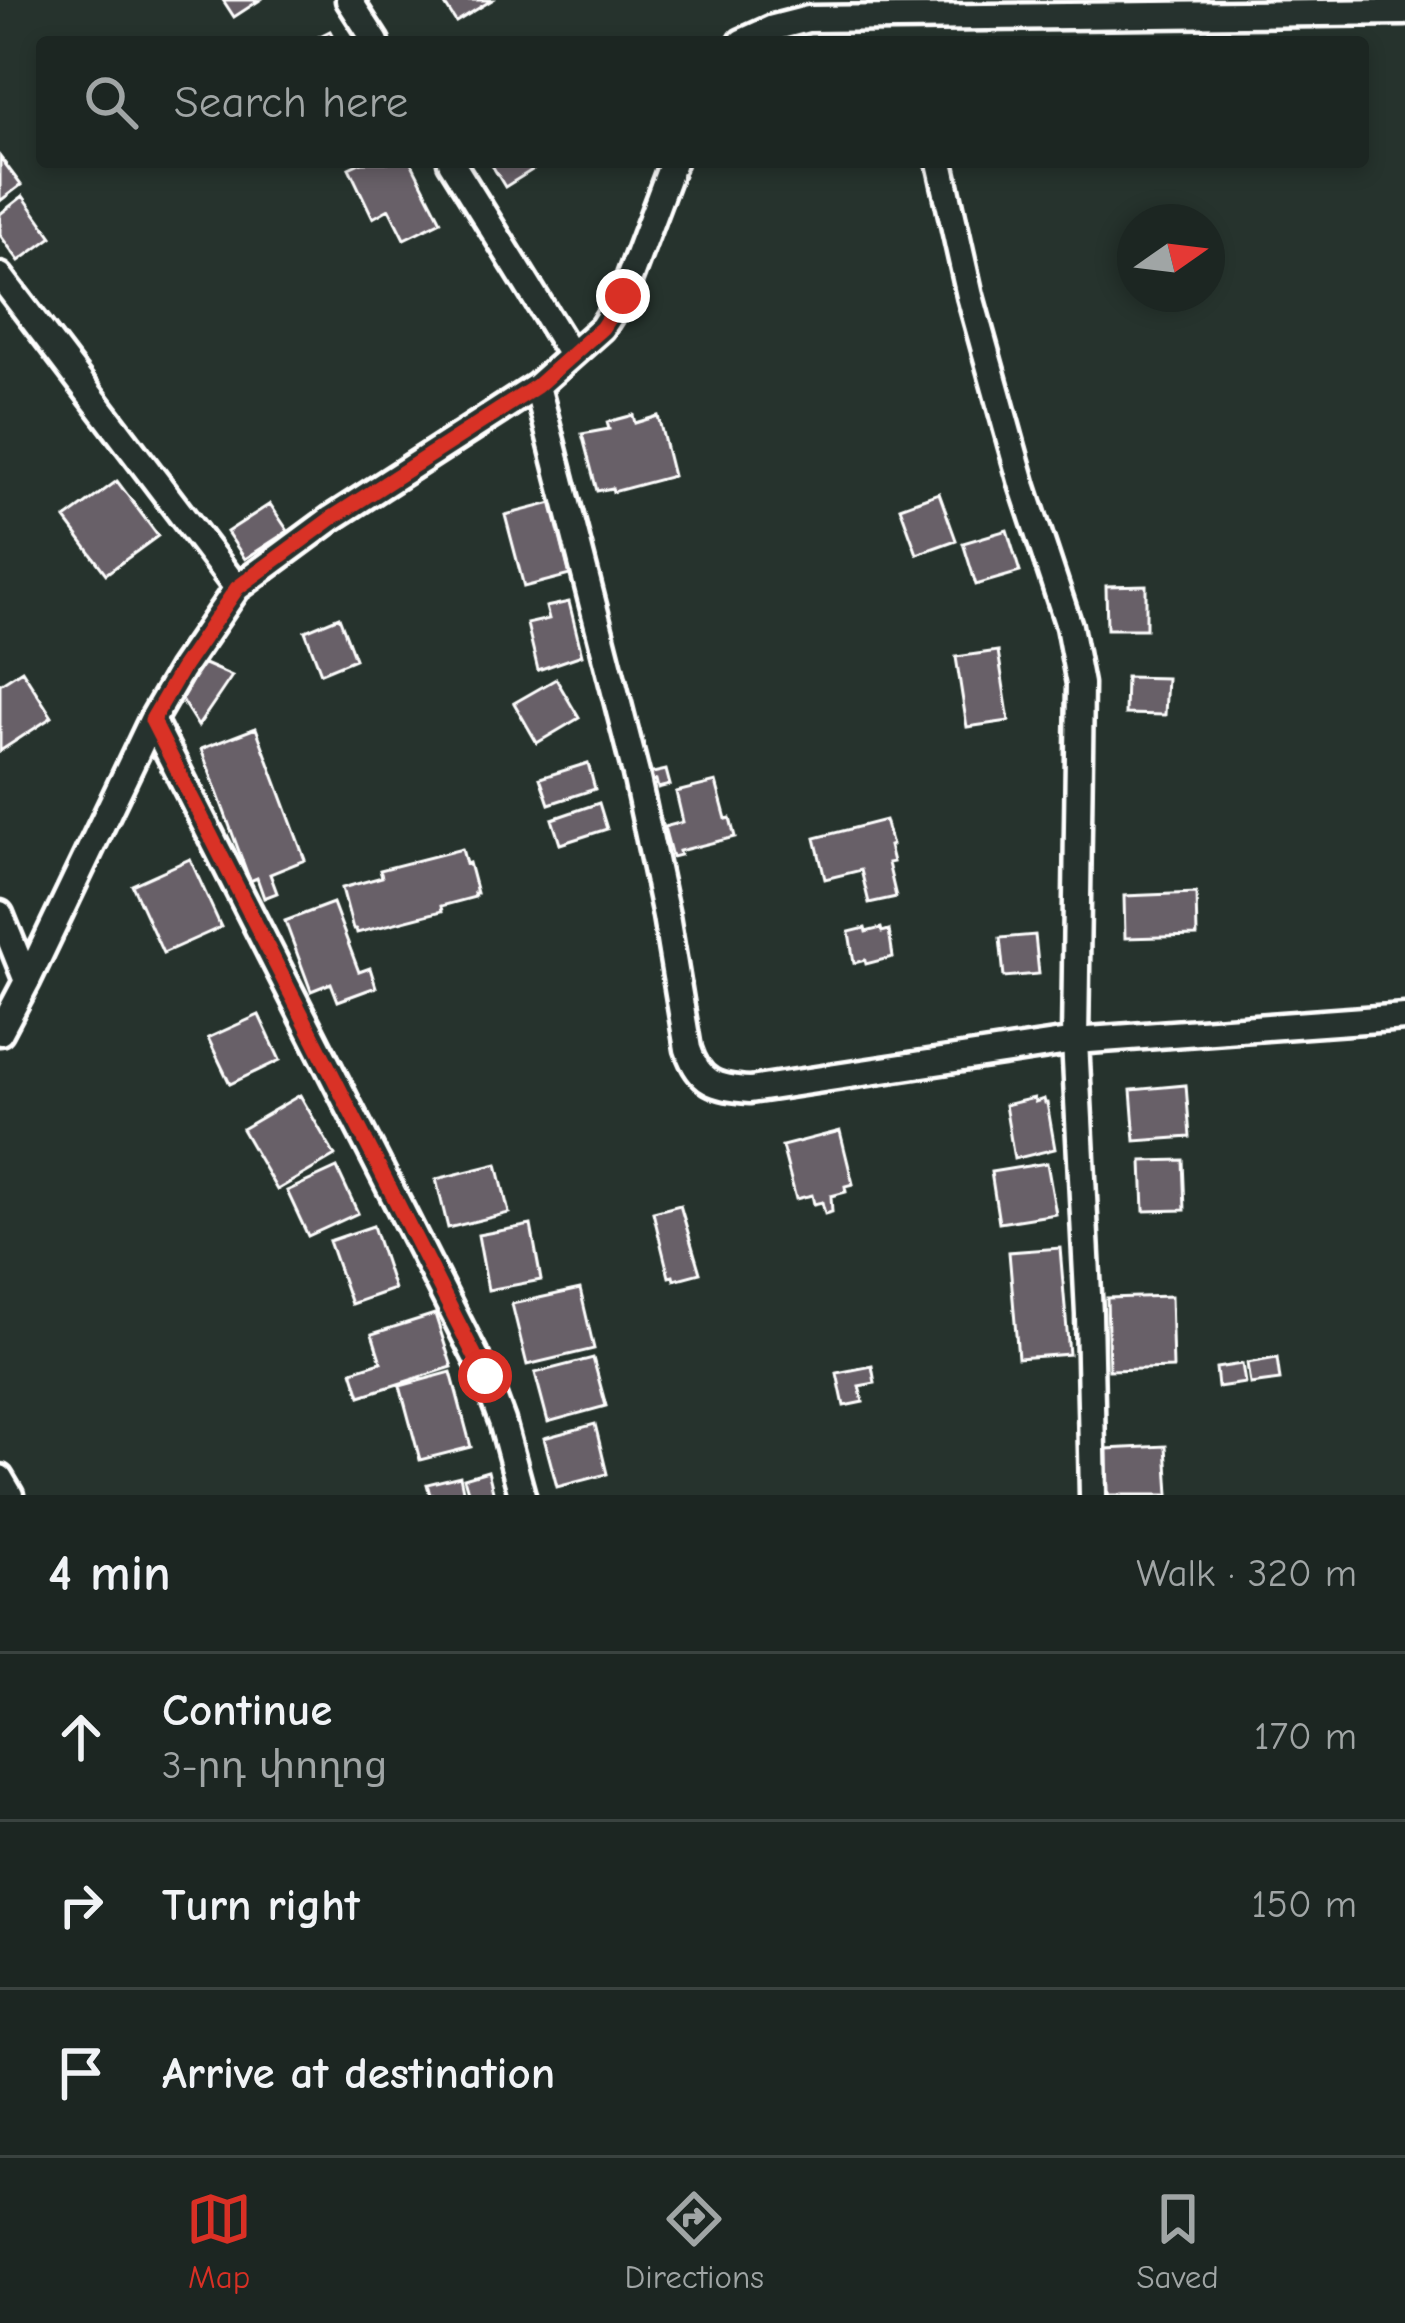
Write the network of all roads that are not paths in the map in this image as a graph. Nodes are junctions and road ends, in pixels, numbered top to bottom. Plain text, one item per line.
1 (350, 0) edge
2 (1405, 12) edge
3 (910, 29) edge
4 (372, 36) edge
5 (755, 36) edge
6 (455, 168) edge
7 (671, 168) edge
8 (941, 168) edge
9 (0, 276) edge
10 (571, 355) junction
11 (537, 386) junction
12 (237, 588) junction
13 (152, 720) junction
14 (0, 914) edge
15 (27, 981) junction
16 (1405, 1017) edge
17 (0, 1032) edge
18 (1075, 1041) junction
19 (0, 1478) edge
20 (10, 1495) edge
21 (522, 1495) edge
22 (1094, 1495) edge

1 - 4 street
2 - 3 street
3 - 5 street
6 - 10 street
7 - 10 street
8 - 18 street
9 - 12 street
10 - 11 street
11 - 12 street
11 - 18 street
12 - 13 street
13 - 15 street
13 - 21 street
14 - 15 street
15 - 17 street
16 - 18 street
18 - 22 street
19 - 20 street

